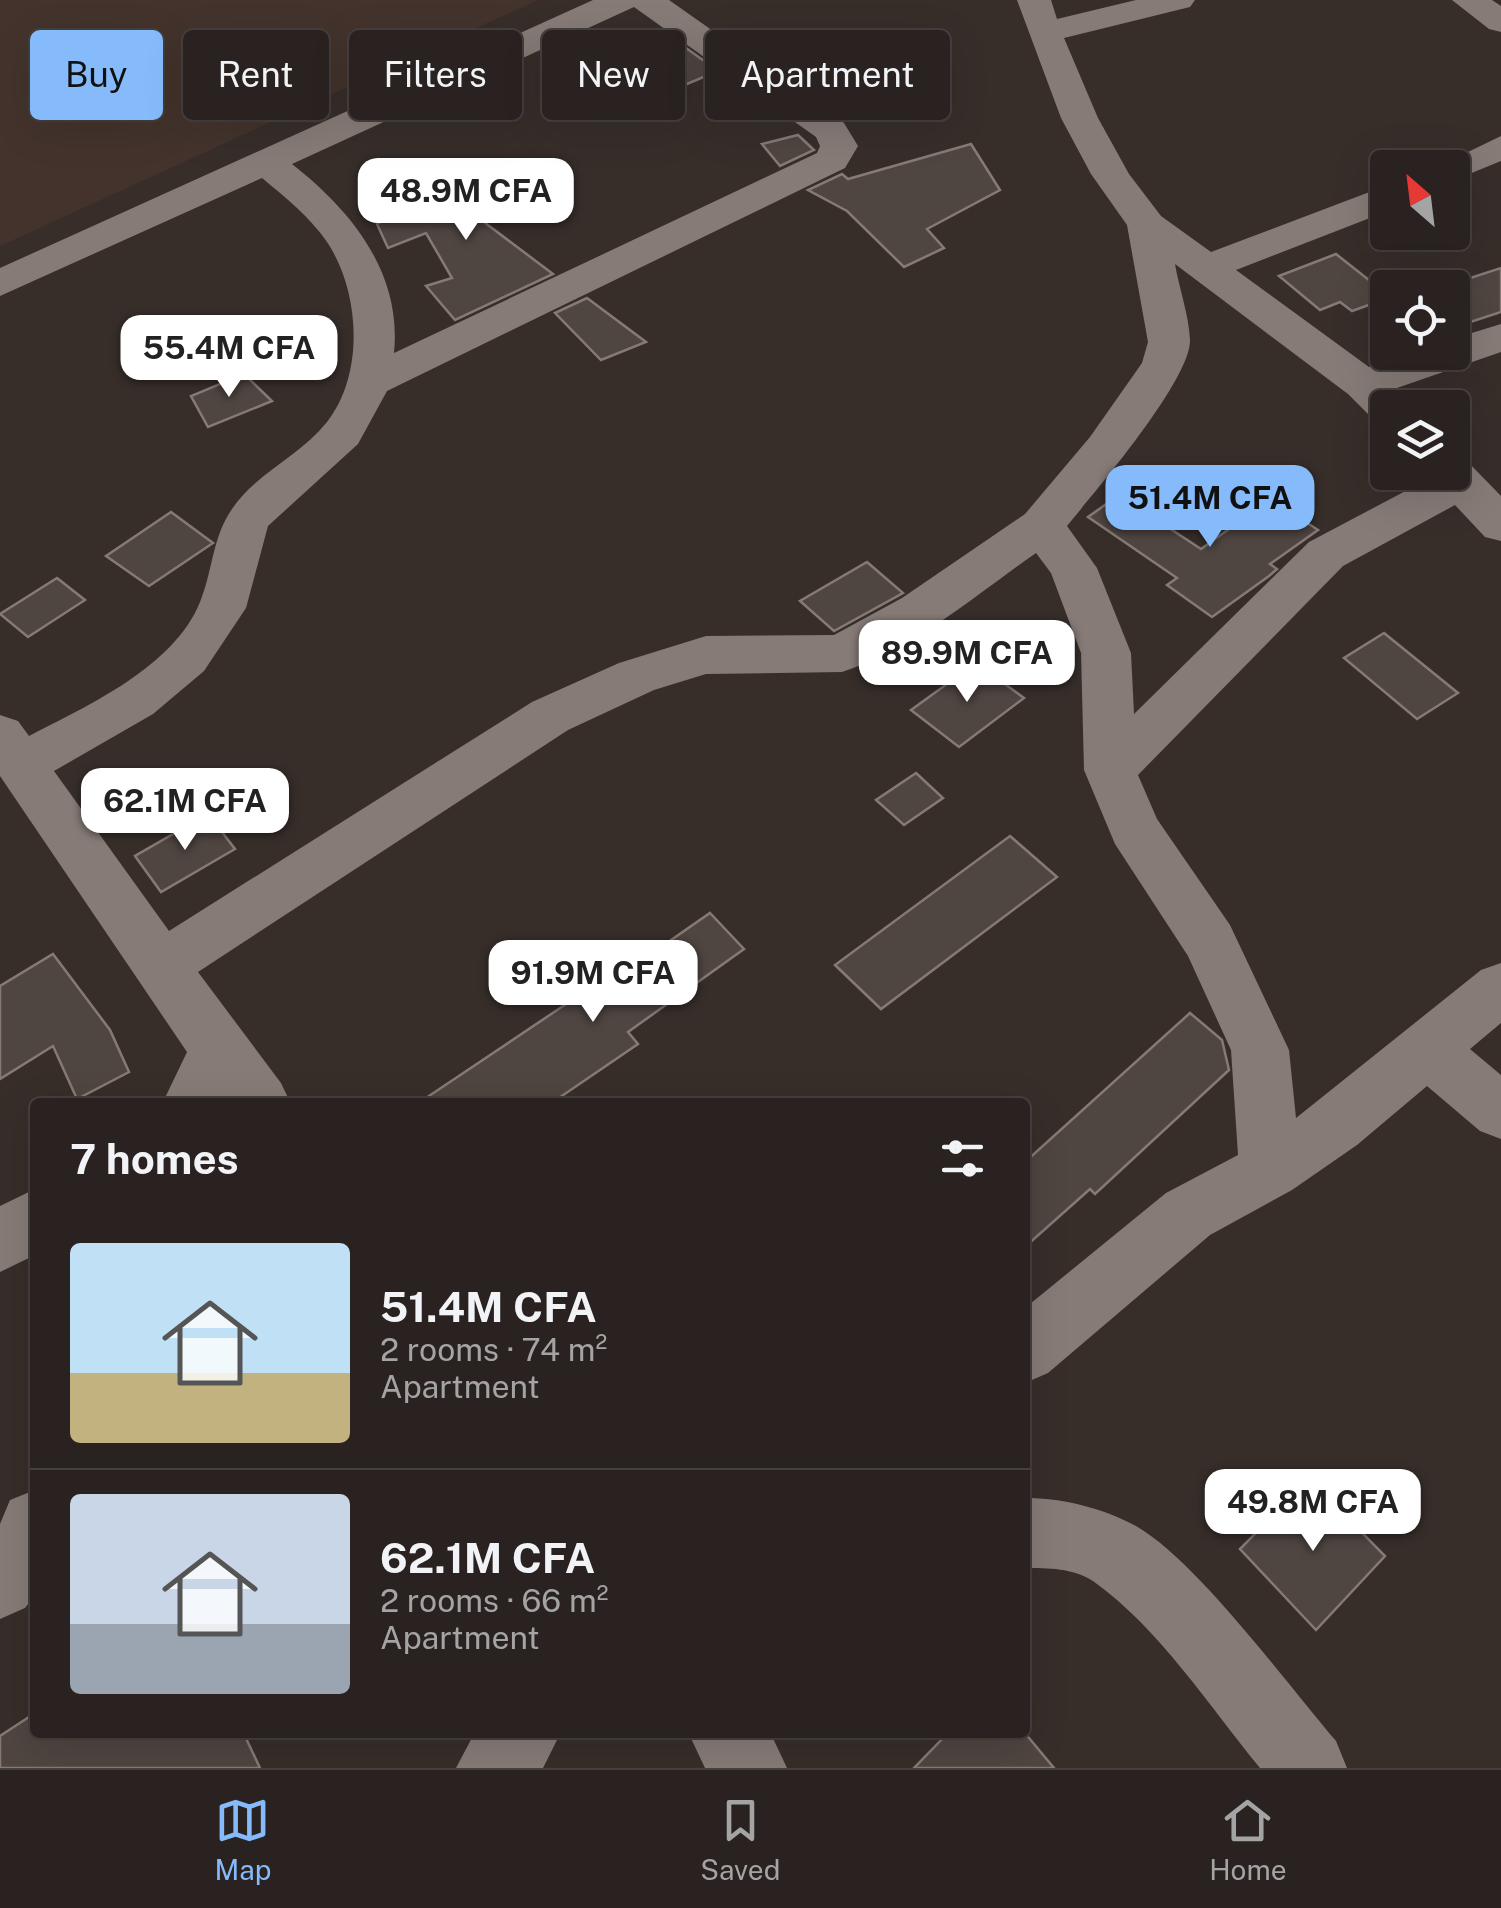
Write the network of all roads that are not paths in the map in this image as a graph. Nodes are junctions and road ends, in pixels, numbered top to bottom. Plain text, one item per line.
1 (621, 0) edge
2 (646, 0) edge
3 (1178, 0) edge
4 (1469, 0) edge
5 (1039, 16) edge
6 (1501, 22) edge
7 (1501, 147) edge
8 (266, 162) junction
9 (1470, 162) edge
10 (1370, 205) edge
11 (1147, 224) junction
12 (1206, 268) junction
13 (0, 283) edge
14 (1501, 337) edge
15 (370, 382) junction
16 (1389, 390) edge
17 (1370, 391) edge
18 (1434, 490) edge
19 (1468, 490) edge
20 (1501, 525) edge
21 (1041, 526) junction
22 (11, 749) edge
23 (1110, 770) junction
24 (162, 964) junction
25 (1501, 988) edge
26 (1426, 1048) junction
27 (219, 1049) junction
28 (195, 1098) edge
29 (257, 1098) edge
30 (1501, 1112) edge
31 (1270, 1170) junction
32 (30, 1221) edge
33 (0, 1242) edge
34 (1030, 1346) edge
35 (1030, 1534) edge
36 (30, 1541) edge
37 (0, 1583) edge
38 (519, 1738) edge
39 (728, 1738) edge
40 (494, 1768) edge
41 (749, 1768) edge
42 (1310, 1768) edge

1 - 8 street
2 - 15 street
3 - 5 street
4 - 6 street
5 - 11 street
7 - 9 street
8 - 13 street
8 - 15 street
10 - 12 street
11 - 12 street
11 - 21 street
12 - 17 street
14 - 16 street
15 - 22 street
18 - 23 street
19 - 20 street
21 - 23 street
21 - 24 street
22 - 24 street
23 - 31 street
24 - 27 street
25 - 26 street
26 - 30 street
26 - 31 street
27 - 28 street
27 - 29 street
31 - 34 street
32 - 33 street
35 - 42 street
36 - 37 street
38 - 40 street
39 - 41 street

